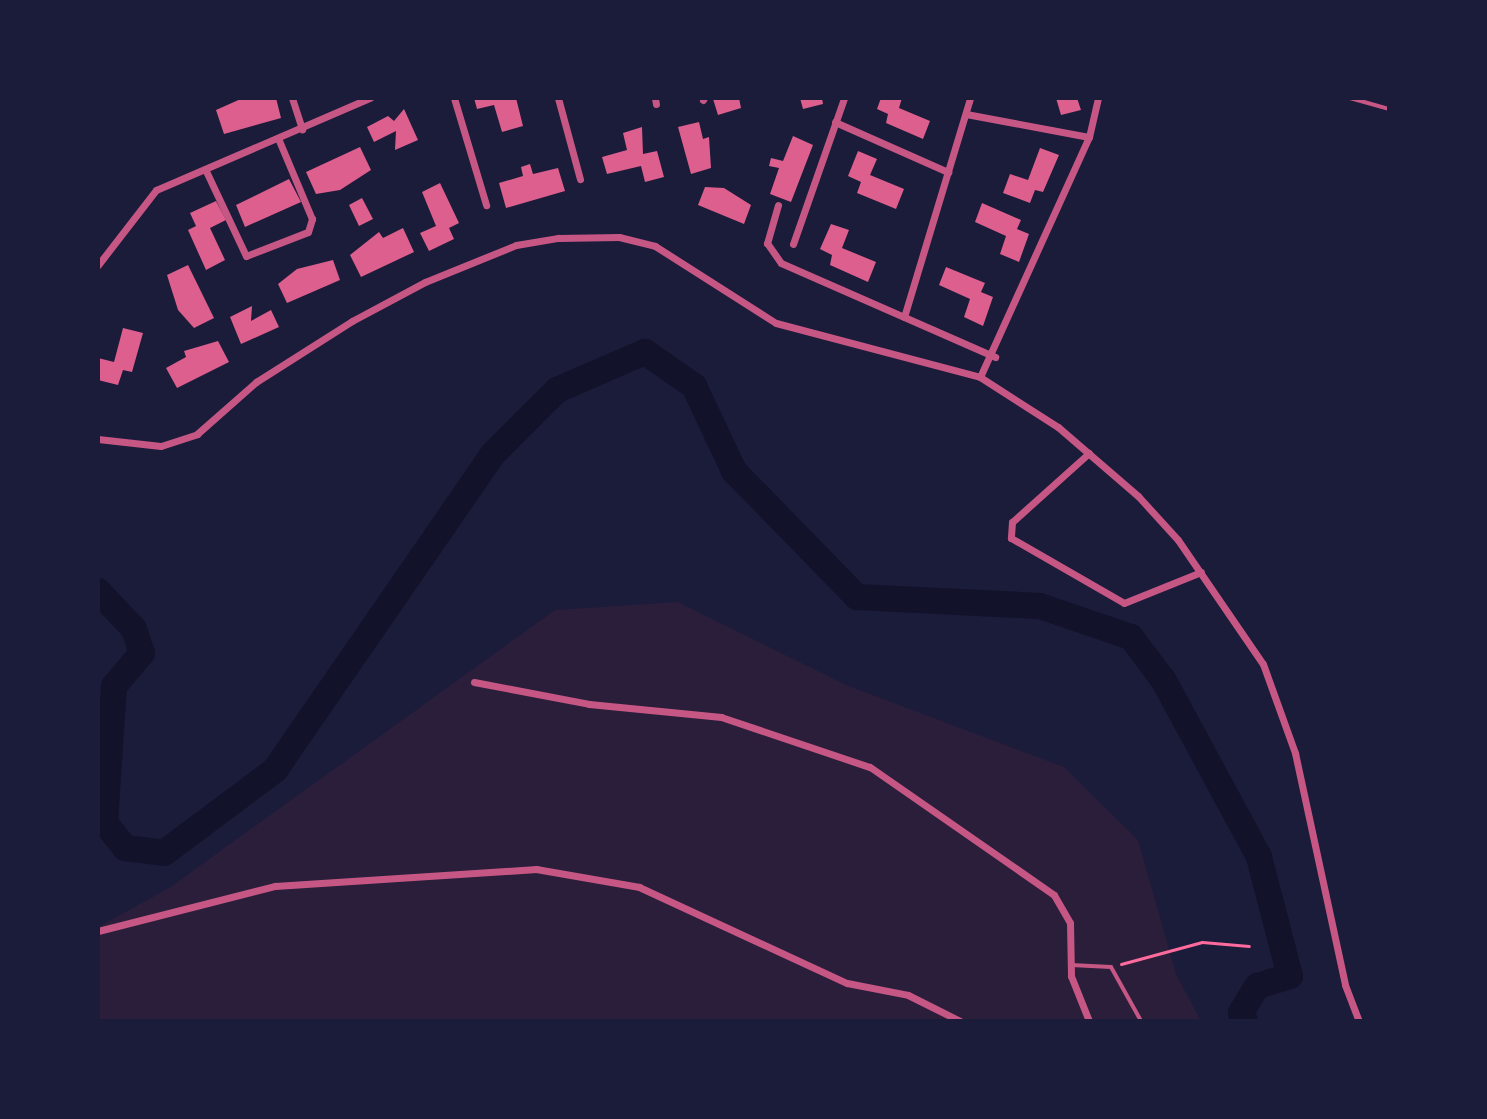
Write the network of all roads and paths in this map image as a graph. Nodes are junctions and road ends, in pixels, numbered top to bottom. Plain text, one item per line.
1 (292, 98) edge
2 (370, 98) edge
3 (454, 98) edge
4 (558, 98) edge
5 (844, 98) edge
6 (970, 98) edge
7 (1098, 98) edge
8 (1350, 98) edge
9 (1389, 109) edge
10 (966, 114) junction
11 (835, 122) junction
12 (302, 129) junction
13 (1089, 137) junction
14 (278, 138) junction
15 (206, 171) junction
16 (948, 172) junction
17 (580, 179) dead end
18 (486, 205) dead end
19 (778, 205) dead end
20 (793, 244) dead end
21 (98, 265) edge
22 (904, 317) junction
23 (995, 357) junction
24 (980, 377) junction
25 (98, 439) edge
26 (1089, 453) junction
27 (1201, 572) junction
28 (474, 682) dead end
29 (98, 931) edge
30 (1249, 946) dead end
31 (1070, 965) junction
32 (1111, 967) junction
33 (960, 1021) edge
34 (1089, 1021) edge
35 (1141, 1021) edge
36 (1359, 1021) edge

1 - 12 street
2 - 12 street
3 - 18 street
4 - 17 street
5 - 11 street
6 - 10 street
7 - 13 street
8 - 9 lane
10 - 13 street
10 - 16 street
11 - 16 street
11 - 20 street
12 - 14 street
13 - 23 street
14 - 15 street
14 - 15 street
15 - 21 street
16 - 22 street
19 - 22 street
22 - 23 street
23 - 24 street
24 - 25 street
24 - 26 street
26 - 27 street
26 - 27 street
27 - 36 street
28 - 31 street
29 - 33 street
30 - 32 path
31 - 32 lane
31 - 34 street
32 - 35 lane

